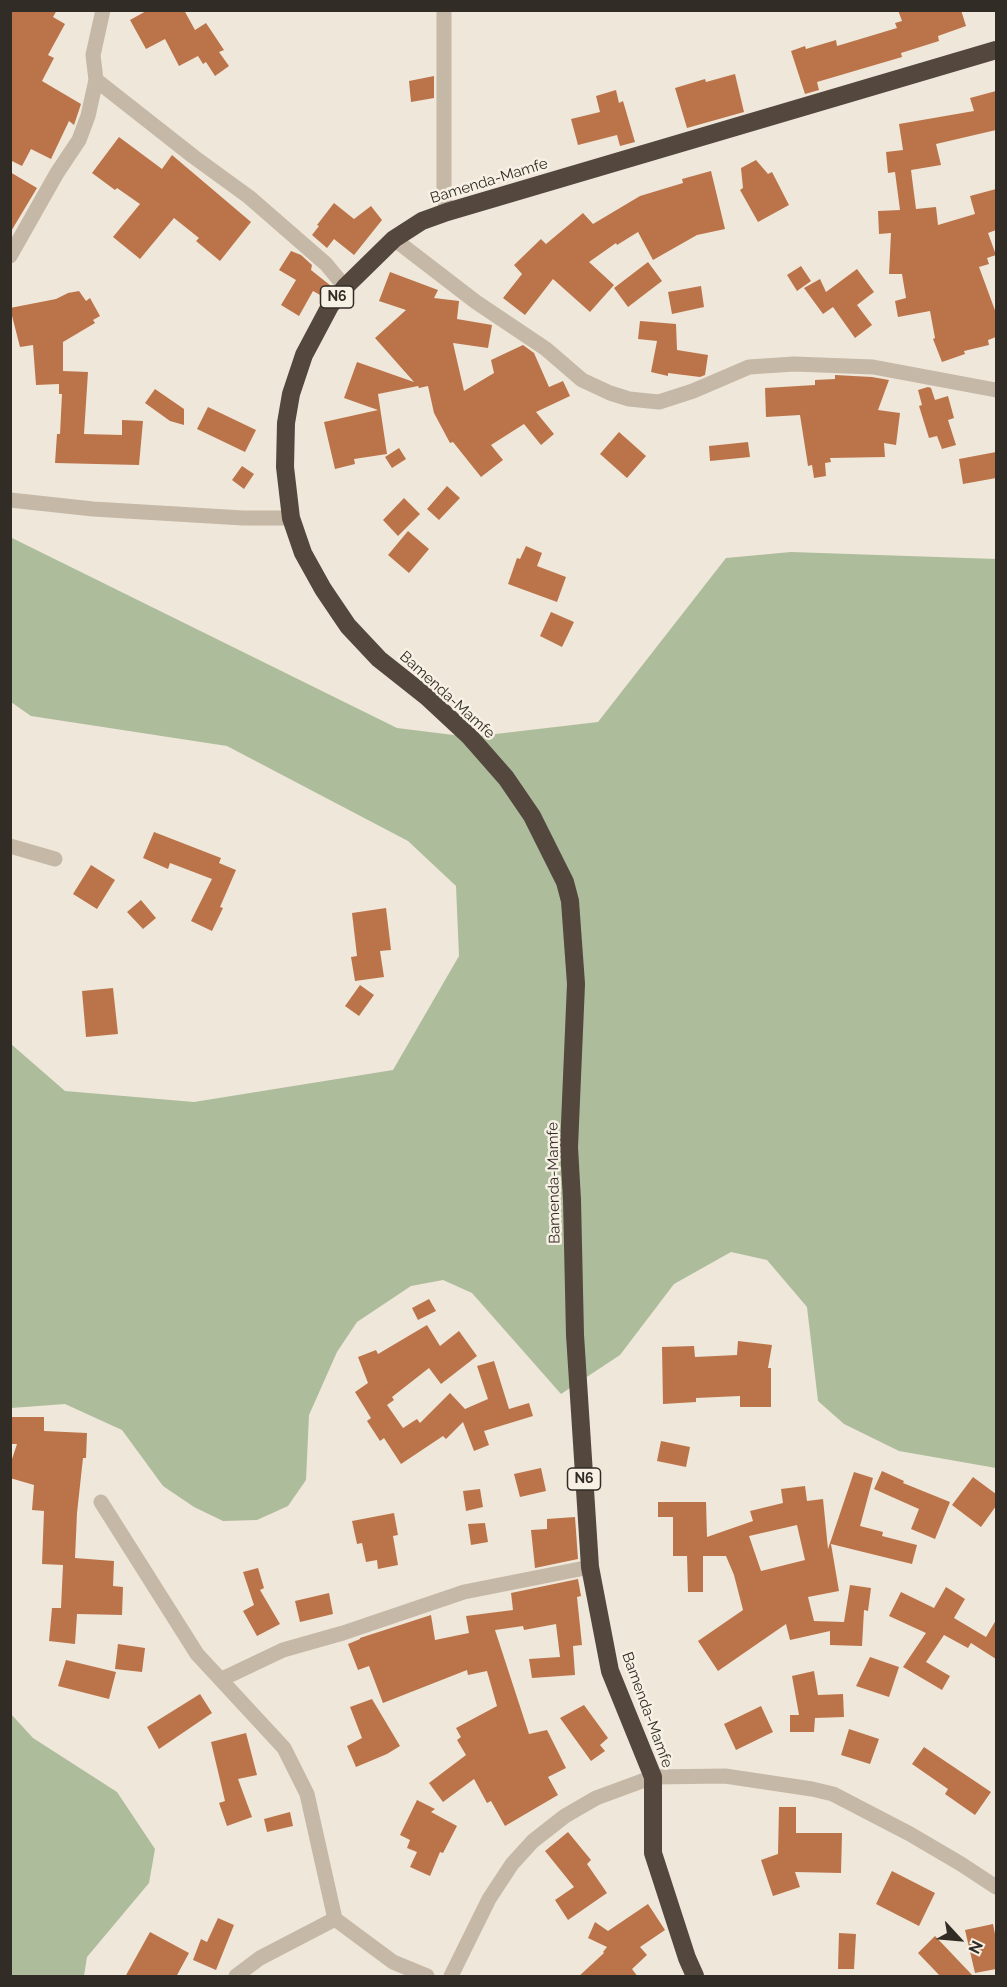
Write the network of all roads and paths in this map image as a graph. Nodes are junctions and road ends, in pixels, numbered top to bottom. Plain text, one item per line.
1 (103, 10) edge
2 (444, 10) edge
3 (996, 50) edge
4 (96, 80) junction
5 (447, 212) junction
6 (394, 239) junction
7 (10, 256) edge
8 (345, 287) junction
9 (996, 390) edge
10 (10, 500) edge
11 (291, 518) junction
12 (10, 846) edge
13 (55, 860) dead end
14 (102, 1502) dead end
15 (590, 1567) junction
16 (222, 1679) junction
17 (653, 1776) junction
18 (996, 1887) edge
19 (335, 1919) junction
20 (236, 1977) edge
21 (427, 1977) edge
22 (451, 1977) edge
23 (695, 1977) edge

1 - 4 street
2 - 5 street
3 - 5 highway, Bamenda-Mamfe / N6
4 - 7 street
4 - 8 street
5 - 6 highway, Bamenda-Mamfe / N6
6 - 8 highway, Bamenda-Mamfe / N6
6 - 9 street
8 - 11 highway, Bamenda-Mamfe / N6
10 - 11 street
11 - 15 highway, Bamenda-Mamfe / N6
12 - 13 street
14 - 16 street
15 - 16 street
15 - 17 highway, Bamenda-Mamfe / N6
16 - 19 street
17 - 18 street
17 - 22 street
17 - 23 highway, Bamenda-Mamfe / N6
19 - 20 street
19 - 21 street

